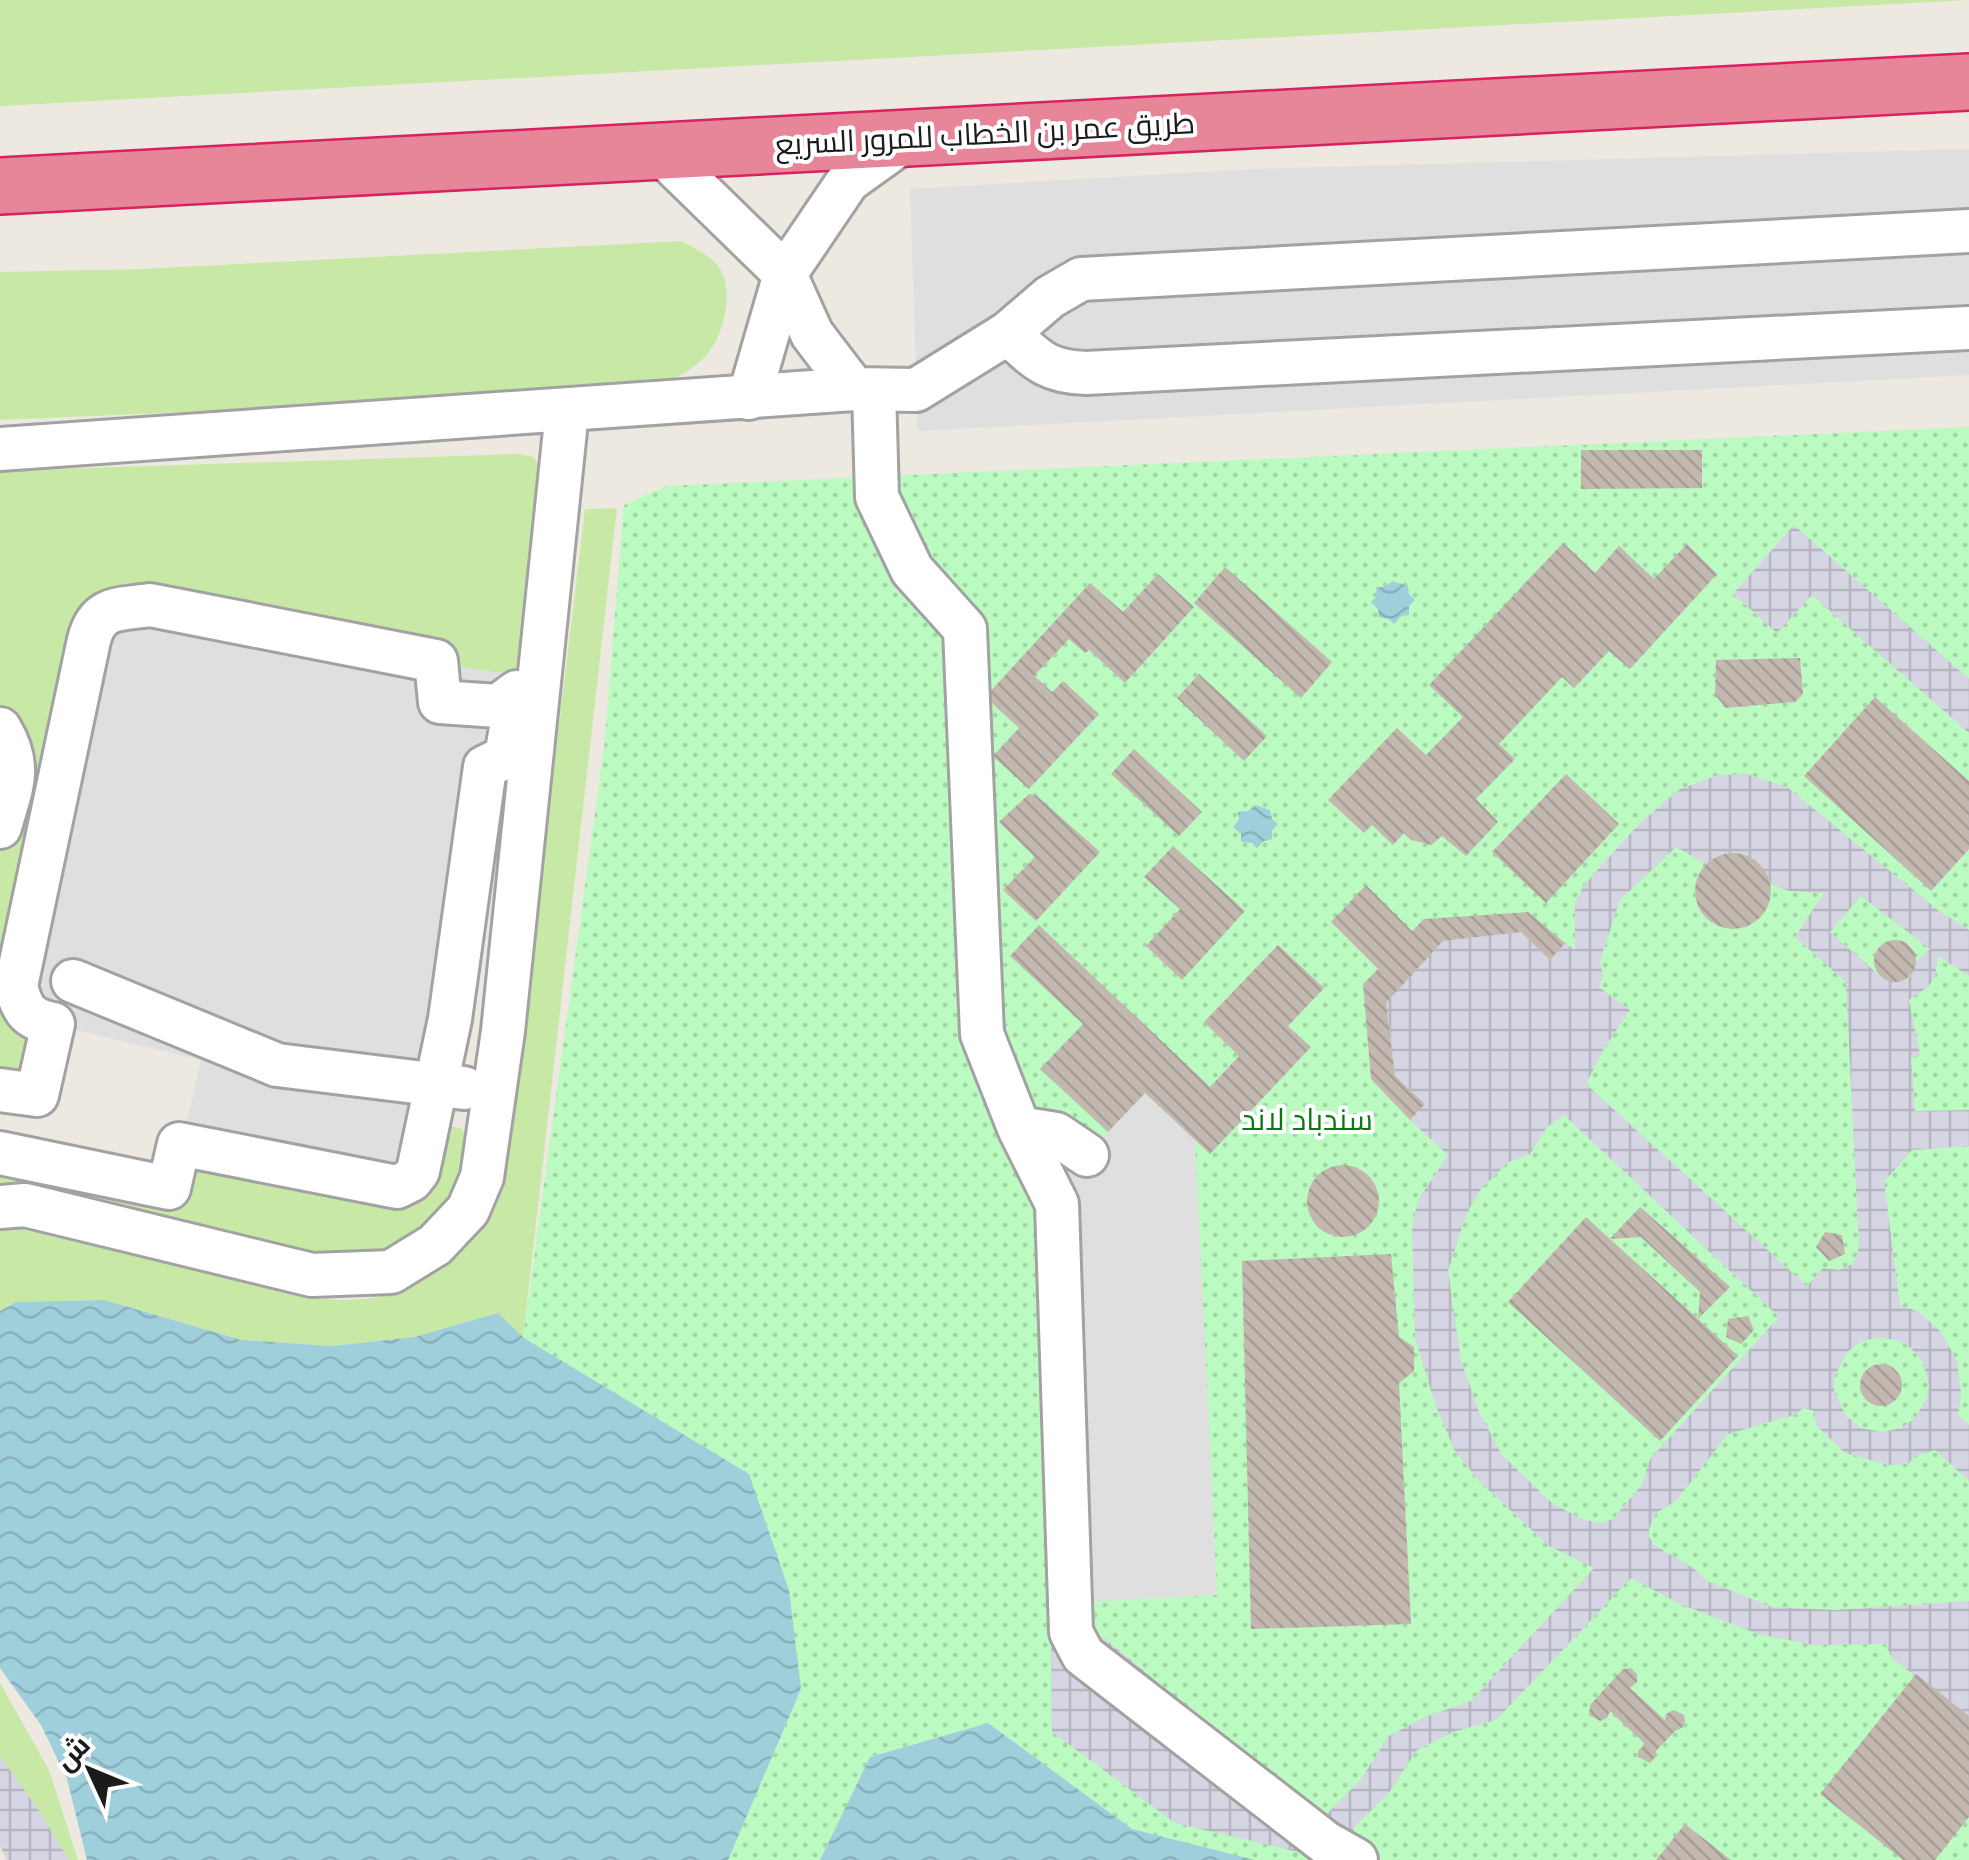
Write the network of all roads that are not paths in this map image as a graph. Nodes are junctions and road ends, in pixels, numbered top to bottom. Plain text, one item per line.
1 (1969, 82) edge
2 (908, 138) junction
3 (659, 151) junction
4 (6, 187) edge
5 (1969, 231) edge
6 (785, 274) junction
7 (1969, 328) edge
8 (1008, 333) junction
9 (864, 390) junction
10 (749, 398) junction
11 (567, 410) junction
12 (0, 449) edge
13 (0, 729) edge
14 (0, 827) edge
15 (74, 981) dead end
16 (0, 1090) edge
17 (494, 1091) junction
18 (1019, 1128) junction
19 (0, 1153) edge
20 (1087, 1155) dead end
21 (0, 1207) edge
22 (1356, 1860) edge

1 - 2 highway, طريق عمر بن الخطاب للمرور السريع
2 - 3 highway, طريق عمر بن الخطاب للمرور السريع
2 - 6 street
3 - 4 highway, طريق عمر بن الخطاب للمرور السريع
3 - 6 street
5 - 8 street
6 - 9 street
6 - 10 street
7 - 8 street
8 - 9 street
9 - 10 street
9 - 18 street
10 - 11 street
11 - 12 street
11 - 17 street
13 - 14 street
15 - 17 street
16 - 19 street
17 - 21 street
18 - 20 street
18 - 22 street

